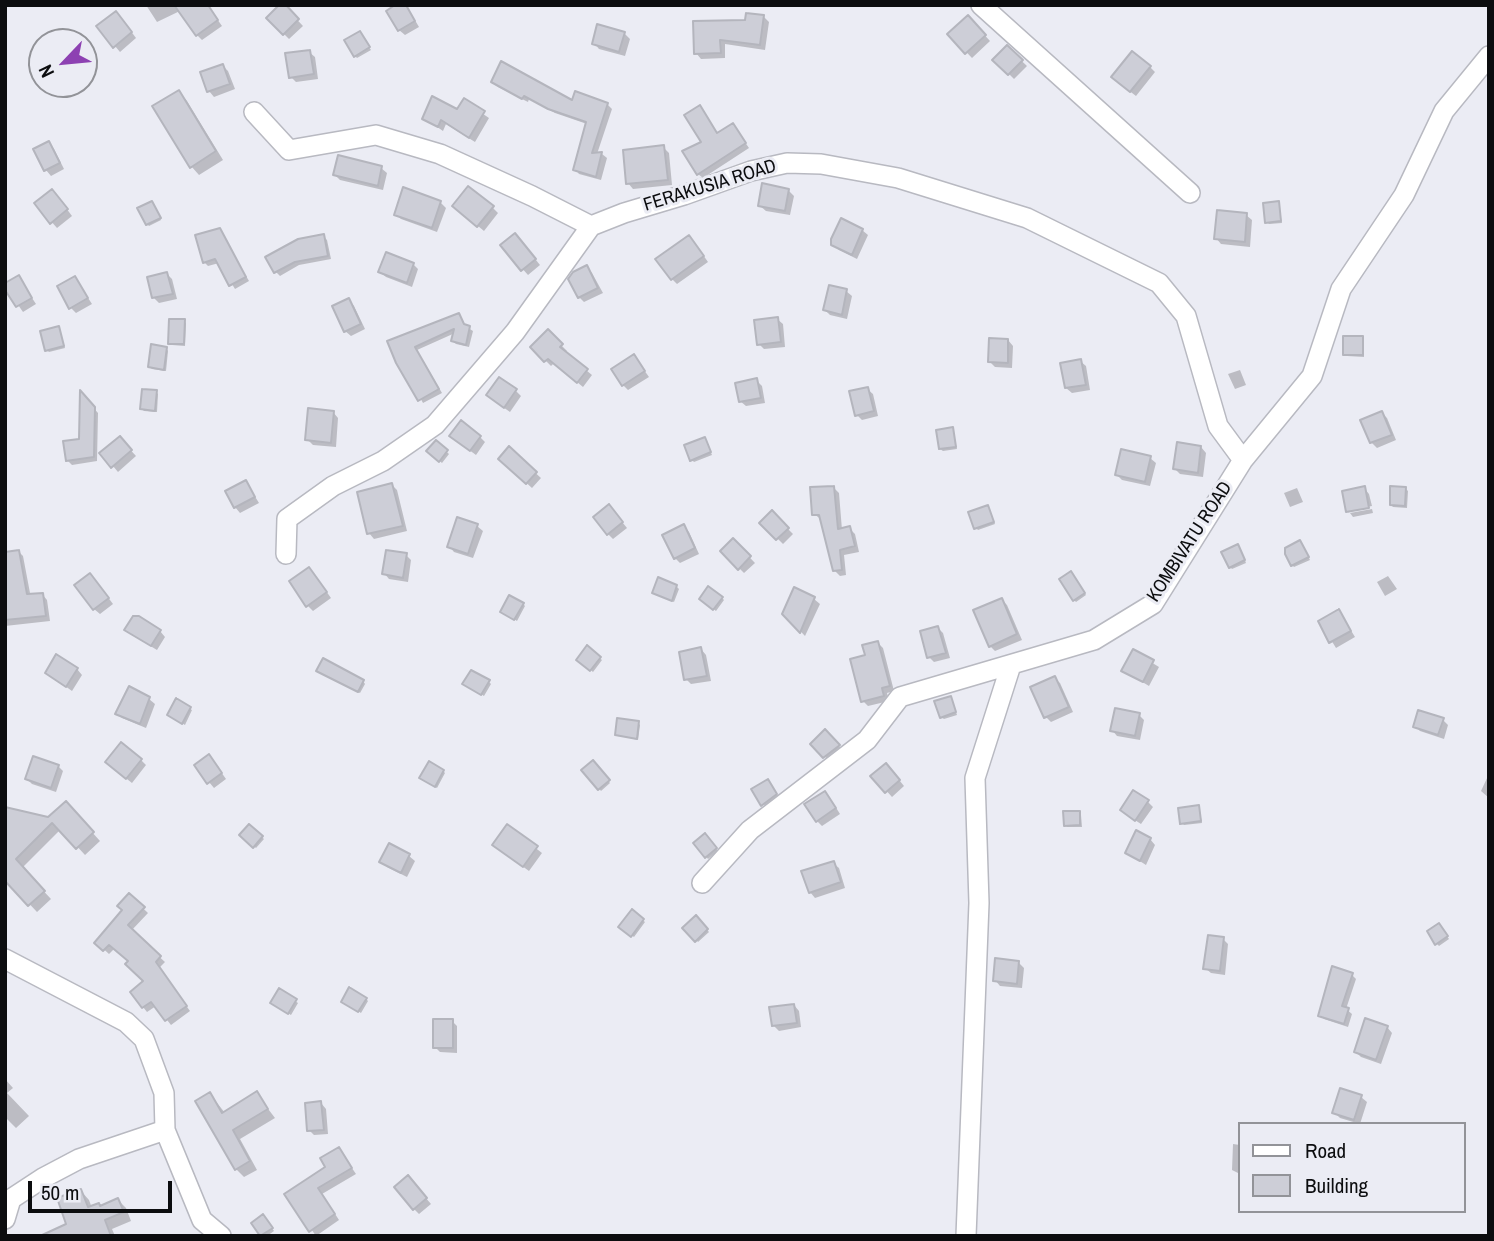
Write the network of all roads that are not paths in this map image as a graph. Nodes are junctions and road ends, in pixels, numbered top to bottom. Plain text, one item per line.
1 (981, 5) edge
2 (1489, 56) edge
3 (254, 112) dead end
4 (1190, 193) dead end
5 (590, 226) junction
6 (1243, 460) junction
7 (286, 554) dead end
8 (1012, 665) junction
9 (702, 883) dead end
10 (5, 959) edge
11 (165, 1130) junction
12 (5, 1219) edge
13 (221, 1236) edge
14 (966, 1236) edge

1 - 4 street
2 - 6 street, KOMBIVATU ROAD
3 - 5 street
5 - 6 street, FERAKUSIA ROAD
5 - 7 street
6 - 8 street, KOMBIVATU ROAD
8 - 9 street, KOMBIVATU ROAD
8 - 14 street
10 - 11 street
11 - 12 street
11 - 13 street

